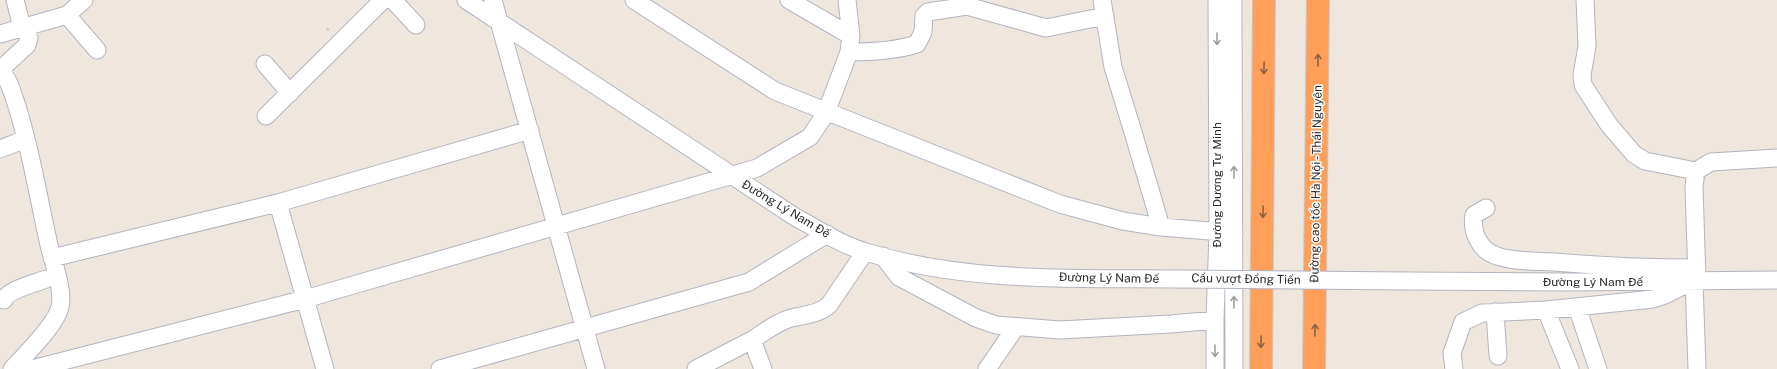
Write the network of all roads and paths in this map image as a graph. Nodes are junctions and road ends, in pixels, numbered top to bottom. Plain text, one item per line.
1 (15, 0) edge
2 (84, 0) edge
3 (383, 0) edge
4 (393, 0) edge
5 (466, 0) edge
6 (494, 0) edge
7 (634, 0) edge
8 (813, 0) edge
9 (847, 0) edge
10 (1218, 0) edge
11 (1233, 0) edge
12 (1264, 0) edge
13 (1318, 0) edge
14 (1585, 0) edge
15 (792, 2) edge
16 (1104, 8) edge
17 (67, 15) junction
18 (500, 22) junction
19 (416, 25) dead end
20 (24, 27) junction
21 (0, 34) edge
22 (850, 44) junction
23 (97, 50) dead end
24 (265, 64) dead end
25 (0, 71) edge
26 (290, 93) junction
27 (826, 113) junction
28 (266, 116) dead end
29 (530, 130) junction
30 (26, 139) junction
31 (0, 149) edge
32 (1777, 158) edge
33 (1696, 171) junction
34 (731, 176) junction
35 (278, 203) junction
36 (1486, 208) dead end
37 (557, 226) junction
38 (1161, 227) junction
39 (1226, 232) junction
40 (827, 234) junction
41 (865, 252) junction
42 (883, 256) junction
43 (52, 258) junction
44 (52, 278) junction
45 (1695, 278) junction
46 (1179, 279) joint
47 (1777, 280) edge
48 (1408, 281) joint
49 (305, 299) junction
50 (4, 300) dead end
51 (1577, 307) junction
52 (1546, 310) junction
53 (1495, 312) junction
54 (1215, 320) junction
55 (585, 327) junction
56 (1016, 327) junction
57 (752, 340) junction
58 (1498, 356) dead end
59 (75, 364) edge
60 (1452, 366) edge
61 (12, 369) edge
62 (32, 369) edge
63 (324, 369) edge
64 (440, 369) edge
65 (596, 369) edge
66 (696, 369) edge
67 (763, 369) edge
68 (987, 369) edge
69 (1215, 369) edge
70 (1234, 369) edge
71 (1261, 369) edge
72 (1314, 369) edge
73 (1570, 369) edge
74 (1598, 369) edge
75 (1697, 369) edge

1 - 20 street
2 - 17 street
3 - 26 street
4 - 19 street
5 - 18 street, Đường Lý Nam Đế
6 - 18 street
7 - 27 street
8 - 15 street
9 - 22 street
10 -> 39 street, Đường Dương Tự Minh
39 -> 11 street, Đường Dương Tự Minh
12 -> 71 highway
72 -> 13 highway, Đường cao tốc Hà Nội - Thái Nguyên
14 - 33 street
15 - 22 street
16 - 22 street
16 - 38 street
17 - 20 street
17 - 23 street
18 - 29 street
18 - 34 street, Đường Lý Nam Đế
20 - 21 street
20 - 25 street
22 - 27 street
24 - 26 street
25 - 30 street
26 - 28 street
27 - 34 street
27 - 38 street
29 - 35 street
29 - 37 street
30 - 31 street
30 - 43 street
32 - 33 street
33 - 45 street
34 - 37 street
34 - 40 street, Đường Lý Nam Đế
35 - 43 street
35 - 49 street
36 - 45 street
37 - 49 street
37 - 55 street
38 - 39 street
39 - 54 street, Đường Dương Tự Minh
70 -> 39 street, Đường Dương Tự Minh
40 - 41 street, Đường Lý Nam Đế
40 - 55 street
41 - 42 street, Đường Lý Nam Đế
41 - 57 street
42 - 46 street, Đường Lý Nam Đế
42 - 56 street
43 - 44 street
44 - 50 street
44 - 61 street
45 - 47 street, Đường Lý Nam Đế
45 - 48 street, Đường Lý Nam Đế
45 - 51 street
45 - 75 street
46 - 48 street, Cầu vượt Đồng Tiến, bridge
49 - 59 street
49 - 63 street
51 - 52 street
51 - 74 street
52 - 53 street
52 - 73 street
53 - 58 street
53 - 60 street
54 - 56 street
54 -> 69 street, Đường Dương Tự Minh
55 - 64 street
55 - 65 street
56 - 68 street
57 - 66 street
57 - 67 street
59 - 62 street

